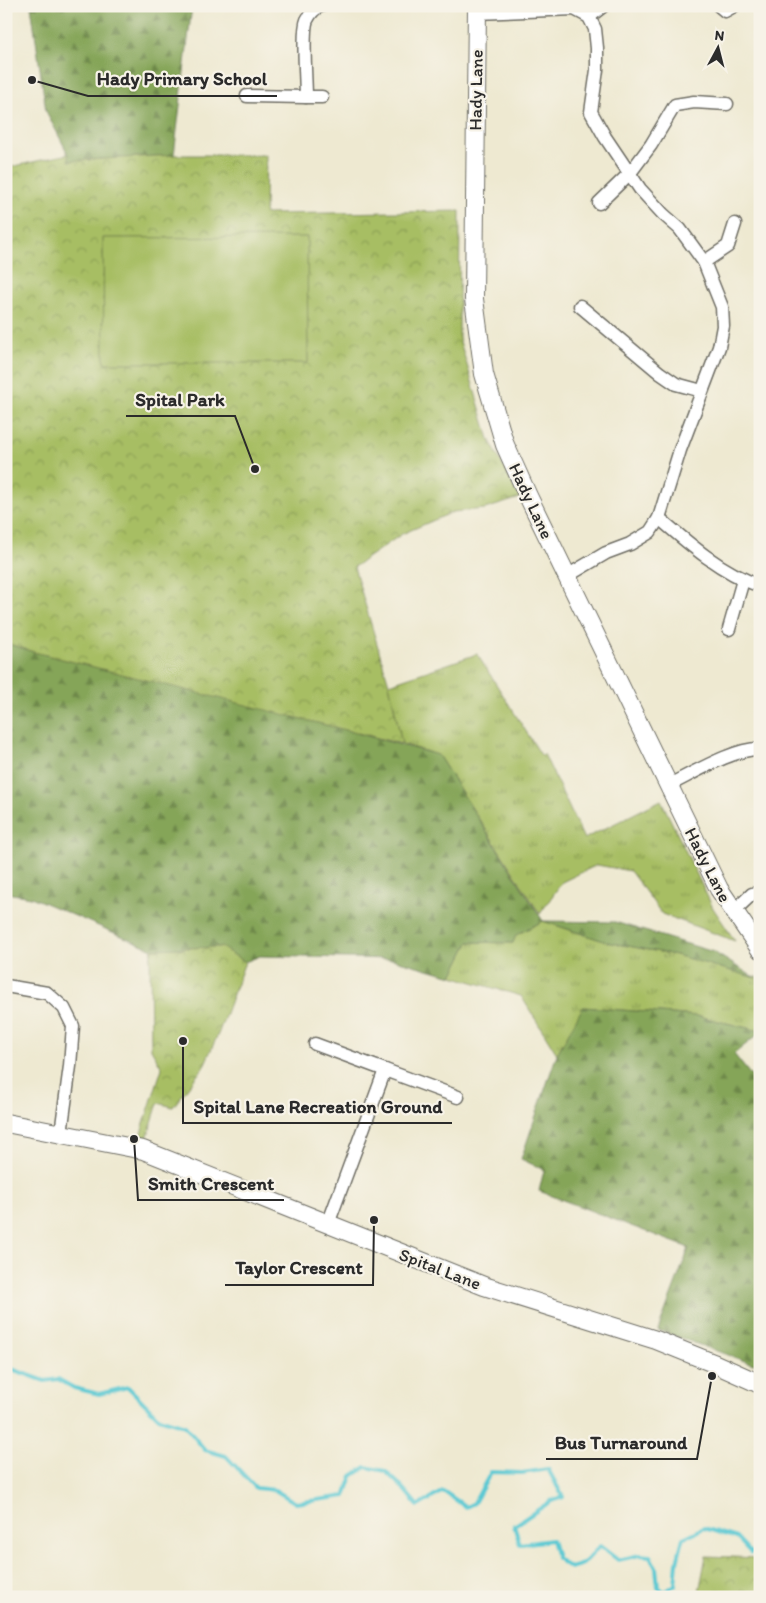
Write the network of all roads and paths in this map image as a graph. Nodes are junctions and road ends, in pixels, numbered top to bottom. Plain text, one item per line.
1 (321, 6) edge
2 (603, 6) edge
3 (719, 6) edge
4 (734, 6) edge
5 (477, 10) edge
6 (589, 17) junction
7 (247, 96) dead end
8 (306, 97) junction
9 (322, 97) dead end
10 (727, 104) dead end
11 (630, 173) junction
12 (599, 203) dead end
13 (735, 224) dead end
14 (704, 262) junction
15 (580, 306) dead end
16 (702, 391) junction
17 (659, 518) junction
18 (567, 576) junction
19 (743, 580) junction
20 (760, 586) edge
21 (729, 629) dead end
22 (760, 748) edge
23 (668, 785) junction
24 (760, 892) edge
25 (733, 912) junction
26 (760, 949) edge
27 (6, 986) edge
28 (315, 1044) dead end
29 (384, 1070) junction
30 (458, 1097) dead end
31 (6, 1123) edge
32 (60, 1133) junction
33 (328, 1224) junction
34 (760, 1384) edge

1 - 8 street
2 - 6 street
3 - 4 street
5 - 6 street
5 - 18 street, Hady Lane
6 - 11 street
7 - 8 street
8 - 9 street
10 - 11 street
11 - 12 street
11 - 14 street
13 - 14 street
14 - 16 street
15 - 16 street
16 - 17 street
17 - 18 street
17 - 19 street
18 - 23 street, Hady Lane
19 - 20 street
19 - 21 street
22 - 23 street
23 - 25 street, Hady Lane
24 - 25 street
25 - 26 street, Hady Lane
27 - 32 street
28 - 29 street
29 - 30 street
29 - 33 street
31 - 32 street, Spital Lane
32 - 33 street, Spital Lane
33 - 34 street, Spital Lane

